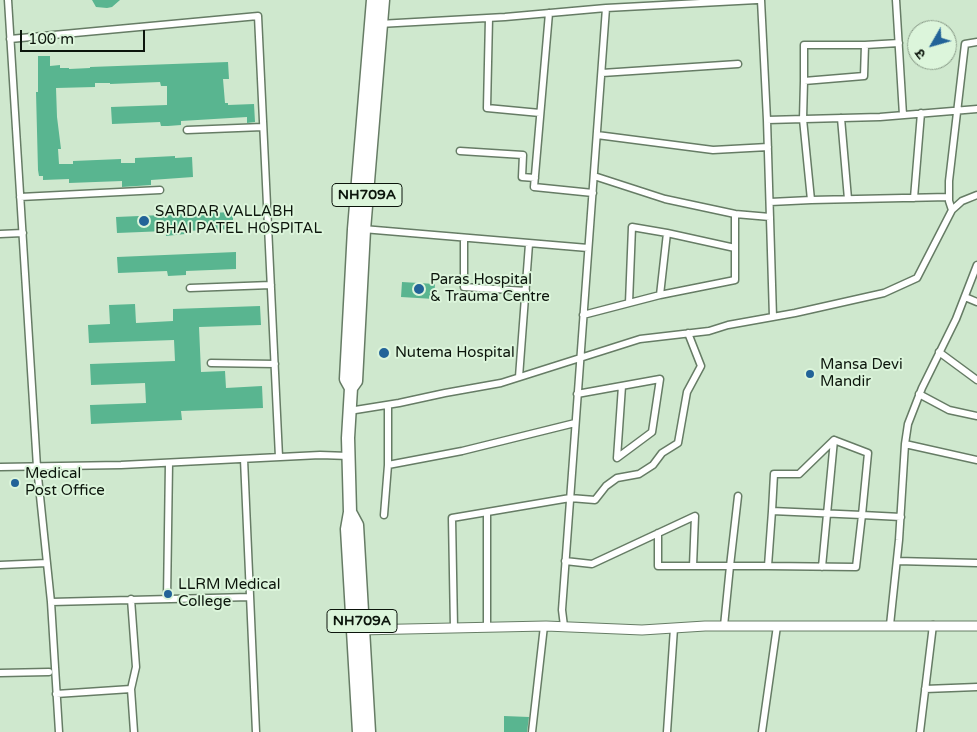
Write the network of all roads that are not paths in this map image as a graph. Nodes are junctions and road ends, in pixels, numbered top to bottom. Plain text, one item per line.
1 (8, 0) edge
2 (373, 0) edge
3 (383, 0) edge
4 (757, 0) edge
5 (761, 0) edge
6 (896, 0) edge
7 (683, 2) edge
8 (606, 8) junction
9 (549, 13) junction
10 (489, 18) junction
11 (376, 24) junction
12 (10, 39) junction
13 (977, 42) edge
14 (899, 43) junction
15 (865, 45) junction
16 (738, 64) dead end
17 (602, 73) junction
18 (804, 81) junction
19 (977, 109) edge
20 (958, 110) junction
21 (540, 113) junction
22 (921, 113) junction
23 (903, 115) junction
24 (841, 118) junction
25 (803, 119) junction
26 (767, 120) junction
27 (263, 127) junction
28 (187, 130) dead end
29 (597, 135) junction
30 (768, 147) junction
31 (460, 151) dead end
32 (594, 176) junction
33 (535, 178) junction
34 (160, 190) dead end
35 (593, 193) junction
36 (977, 195) edge
37 (20, 197) junction
38 (949, 197) junction
39 (914, 198) junction
40 (848, 199) junction
41 (811, 200) junction
42 (770, 202) junction
43 (952, 210) junction
44 (735, 214) junction
45 (770, 217) junction
46 (359, 229) junction
47 (667, 233) junction
48 (0, 234) edge
49 (23, 234) junction
50 (464, 239) junction
51 (529, 244) junction
52 (588, 248) junction
53 (735, 248) junction
54 (977, 265) edge
55 (271, 285) junction
56 (190, 288) dead end
57 (526, 291) junction
58 (660, 294) junction
59 (965, 297) junction
60 (977, 302) edge
61 (629, 303) junction
62 (583, 315) junction
63 (772, 317) junction
64 (688, 333) junction
65 (939, 352) junction
66 (580, 357) junction
67 (211, 363) dead end
68 (275, 364) junction
69 (519, 377) junction
70 (977, 380) edge
71 (622, 386) junction
72 (577, 394) junction
73 (920, 394) junction
74 (388, 405) junction
75 (349, 411) junction
76 (977, 416) edge
77 (575, 423) junction
78 (834, 440) junction
79 (905, 444) junction
80 (349, 456) junction
81 (279, 457) junction
82 (244, 459) junction
83 (977, 460) edge
84 (169, 463) junction
85 (388, 465) junction
86 (0, 467) edge
87 (37, 467) junction
88 (738, 496) dead end
89 (570, 498) junction
90 (772, 511) junction
91 (487, 512) junction
92 (828, 514) junction
93 (384, 515) dead end
94 (862, 515) junction
95 (901, 517) junction
96 (658, 533) junction
97 (565, 561) junction
98 (897, 561) junction
99 (47, 563) junction
100 (977, 563) edge
101 (0, 565) edge
102 (693, 566) junction
103 (730, 566) junction
104 (768, 566) junction
105 (822, 567) junction
106 (250, 597) junction
107 (131, 599) junction
108 (167, 599) junction
109 (51, 602) junction
110 (890, 625) junction
111 (544, 626) junction
112 (564, 626) junction
113 (724, 626) junction
114 (776, 626) junction
115 (933, 626) junction
116 (977, 626) edge
117 (487, 627) junction
118 (454, 628) junction
119 (674, 628) junction
120 (357, 630) junction
121 (48, 672) dead end
122 (0, 673) edge
123 (977, 687) edge
124 (131, 689) junction
125 (926, 689) junction
126 (56, 694) junction
127 (59, 732) edge
128 (134, 732) edge
129 (256, 732) edge
130 (359, 732) edge
131 (369, 732) edge
132 (532, 732) edge
133 (667, 732) edge
134 (762, 732) edge
135 (920, 732) edge

1 - 12 street
2 - 11 highway, NH709A
3 - 11 highway, NH709A
4 - 7 street
5 - 26 street
6 - 14 street
7 - 8 street
8 - 9 street
8 - 17 street
9 - 10 street
9 - 21 street
10 - 11 street
10 - 21 street
11 - 46 highway, NH709A
12 - 27 street
12 - 37 street
13 - 20 street
14 - 15 street
14 - 23 street
15 - 18 street
15 - 18 street
16 - 17 street
17 - 29 street
18 - 25 street
19 - 20 street
20 - 22 street
20 - 38 street
21 - 33 street
22 - 23 street
22 - 39 street
23 - 24 street
24 - 25 street
24 - 40 street
25 - 26 street
25 - 41 street
26 - 30 street
27 - 28 street
27 - 55 street
29 - 30 street
29 - 32 street
30 - 42 street
31 - 33 street
32 - 35 street
32 - 44 street
33 - 35 street
34 - 37 street
35 - 52 street
36 - 43 street
37 - 49 street
38 - 39 street
38 - 43 street
39 - 40 street
40 - 41 street
41 - 42 street
42 - 45 street
43 - 63 street
44 - 45 street
44 - 53 street
45 - 63 street
46 - 50 street
46 - 75 highway, NH709A
47 - 53 street
47 - 58 street
47 - 61 street
48 - 49 street
49 - 87 street
50 - 51 street
50 - 57 street
51 - 52 street
51 - 57 street
52 - 62 street
53 - 58 street
54 - 59 street
55 - 56 street
55 - 68 street
57 - 69 street
58 - 61 street
59 - 60 street
59 - 65 street
61 - 62 street
62 - 66 street
63 - 64 street
64 - 66 street
64 - 89 street
65 - 70 street
65 - 73 street
66 - 69 street
66 - 72 street
67 - 68 street
68 - 81 street
69 - 74 street
71 - 71 street
71 - 72 street
72 - 77 street
73 - 76 street
73 - 79 street
74 - 75 street
74 - 85 street
75 - 80 highway, NH709A
77 - 85 street
77 - 89 street
78 - 90 street
78 - 92 street
78 - 94 street
79 - 83 street
79 - 95 street
80 - 81 street
80 - 120 highway, NH709A
81 - 82 street
82 - 84 street
82 - 106 street
84 - 87 street
84 - 108 street
85 - 93 street
86 - 87 street
87 - 99 street
88 - 103 street
89 - 91 street
89 - 97 street
90 - 92 street
90 - 104 street
91 - 117 street
91 - 118 street
92 - 94 street
92 - 105 street
94 - 95 street
94 - 105 street
95 - 98 street
96 - 97 street
96 - 102 street
96 - 102 street
97 - 112 street
98 - 100 street
98 - 110 street
99 - 101 street
99 - 109 street
102 - 103 street
103 - 104 street
103 - 113 street
104 - 105 street
106 - 108 street
106 - 129 street
107 - 108 street
107 - 109 street
107 - 124 street
109 - 126 street
110 - 114 street
110 - 115 street
111 - 112 street
111 - 117 street
111 - 132 street
112 - 119 street
113 - 114 street
113 - 119 street
114 - 134 street
115 - 116 street
115 - 125 street
117 - 118 street
118 - 120 street
119 - 133 street
120 - 130 highway, NH709A
120 - 131 highway, NH709A
121 - 122 street
123 - 125 street
124 - 126 street
124 - 128 street
125 - 135 street
126 - 127 street

